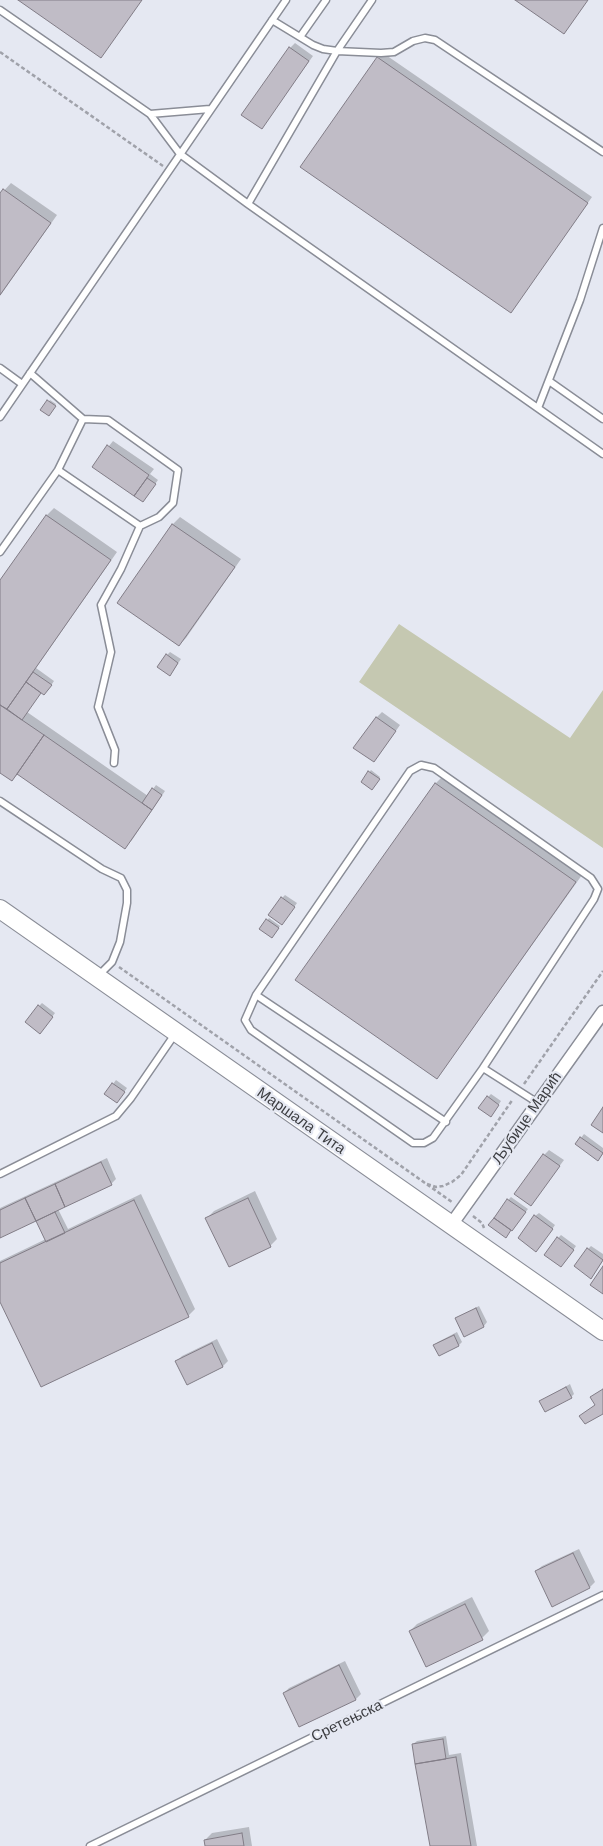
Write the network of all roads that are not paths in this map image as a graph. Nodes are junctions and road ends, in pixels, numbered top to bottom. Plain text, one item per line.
1 (286, 0) edge
2 (326, 0) edge
3 (372, 0) edge
4 (0, 10) edge
5 (272, 20) junction
6 (300, 37) junction
7 (337, 51) junction
8 (210, 109) junction
9 (150, 114) junction
10 (603, 152) edge
11 (180, 154) junction
12 (248, 204) junction
13 (603, 228) edge
14 (0, 368) edge
15 (30, 373) junction
16 (548, 382) junction
17 (22, 384) junction
18 (538, 408) junction
19 (0, 417) edge
20 (84, 419) junction
21 (603, 419) edge
22 (603, 454) edge
23 (58, 470) junction
24 (140, 526) junction
25 (0, 552) edge
26 (114, 763) dead end
27 (0, 802) edge
28 (0, 909) edge
29 (98, 977) junction
30 (256, 995) junction
31 (603, 1012) edge
32 (597, 1028) edge
33 (176, 1033) junction
34 (483, 1068) junction
35 (538, 1103) junction
36 (446, 1122) junction
37 (0, 1174) edge
38 (451, 1225) junction
39 (603, 1331) edge
40 (603, 1595) edge
41 (90, 1846) edge

1 - 5 lane
2 - 6 lane
3 - 7 lane
4 - 9 lane
5 - 6 lane
5 - 8 lane
6 - 7 lane
7 - 10 lane
7 - 12 lane
8 - 9 lane
8 - 11 lane
9 - 11 lane
11 - 12 lane
11 - 15 lane
12 - 18 lane
13 - 16 lane
14 - 17 lane
15 - 17 lane
15 - 20 lane
16 - 18 lane
16 - 21 lane
17 - 19 lane
18 - 22 lane
20 - 23 lane
20 - 24 lane
23 - 24 lane
23 - 25 lane
24 - 26 lane
27 - 29 lane
28 - 29 main road, Маршала Тита
29 - 33 main road, Маршала Тита
30 - 34 lane
30 - 36 lane
30 - 36 lane
31 - 32 street, Љубице Марић
32 - 35 street, Љубице Марић
33 - 37 lane
33 - 38 main road, Маршала Тита
34 - 35 lane
34 - 36 lane
35 - 38 street, Љубице Марић
38 - 39 main road, Маршала Тита
40 - 41 lane, Сретењска

